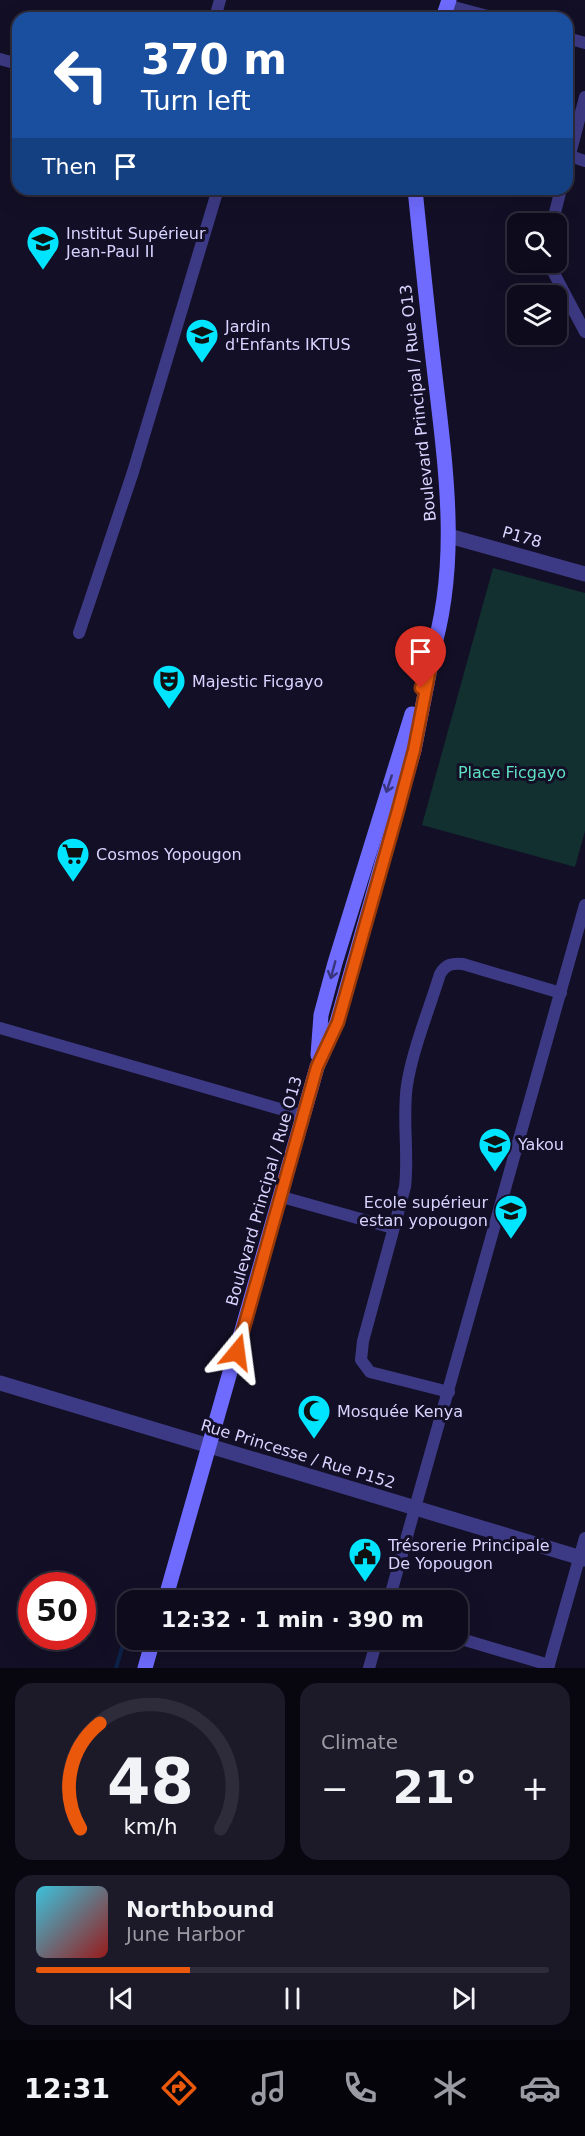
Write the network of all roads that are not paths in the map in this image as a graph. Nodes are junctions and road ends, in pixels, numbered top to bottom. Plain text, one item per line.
1 (446, 6) edge
2 (470, 12) edge
3 (585, 98) edge
4 (573, 142) edge
5 (216, 195) edge
6 (417, 195) edge
7 (559, 195) edge
8 (555, 213) edge
9 (554, 273) edge
10 (585, 333) edge
11 (449, 536) junction
12 (585, 574) edge
13 (79, 633) dead end
14 (585, 905) edge
15 (561, 993) junction
16 (0, 1028) edge
17 (304, 1116) junction
18 (282, 1197) junction
19 (393, 1228) junction
20 (0, 1383) edge
21 (449, 1392) junction
22 (210, 1446) junction
23 (414, 1510) junction
24 (585, 1538) edge
25 (582, 1558) edge
26 (168, 1590) edge
27 (391, 1590) edge
28 (468, 1641) edge
29 (150, 1650) edge
30 (374, 1650) edge
31 (549, 1666) edge
32 (145, 1668) edge
33 (369, 1668) edge

1 - 2 street
3 - 4 street
5 - 13 street
6 - 11 main road, Boulevard Principal / Rue O13
7 - 8 street
9 - 10 street
11 - 12 street, P178
11 - 17 main road, Boulevard Principal / Rue O13
14 - 15 street
15 - 19 street
15 - 21 street
16 - 17 street
17 - 18 main road, Boulevard Principal / Rue O13
18 - 19 street
18 - 22 main road, Boulevard Principal / Rue O13
19 - 21 street
20 - 22 street, Rue Princesse / Rue P152
21 - 23 street
22 - 23 street, Rue Princesse / Rue P152
22 - 26 main road, Boulevard Principal / Rue O13
23 - 25 street, Rue Princesse / Rue P152
23 - 27 street
24 - 25 street
25 - 31 street
28 - 31 street
29 - 32 main road
30 - 33 street

